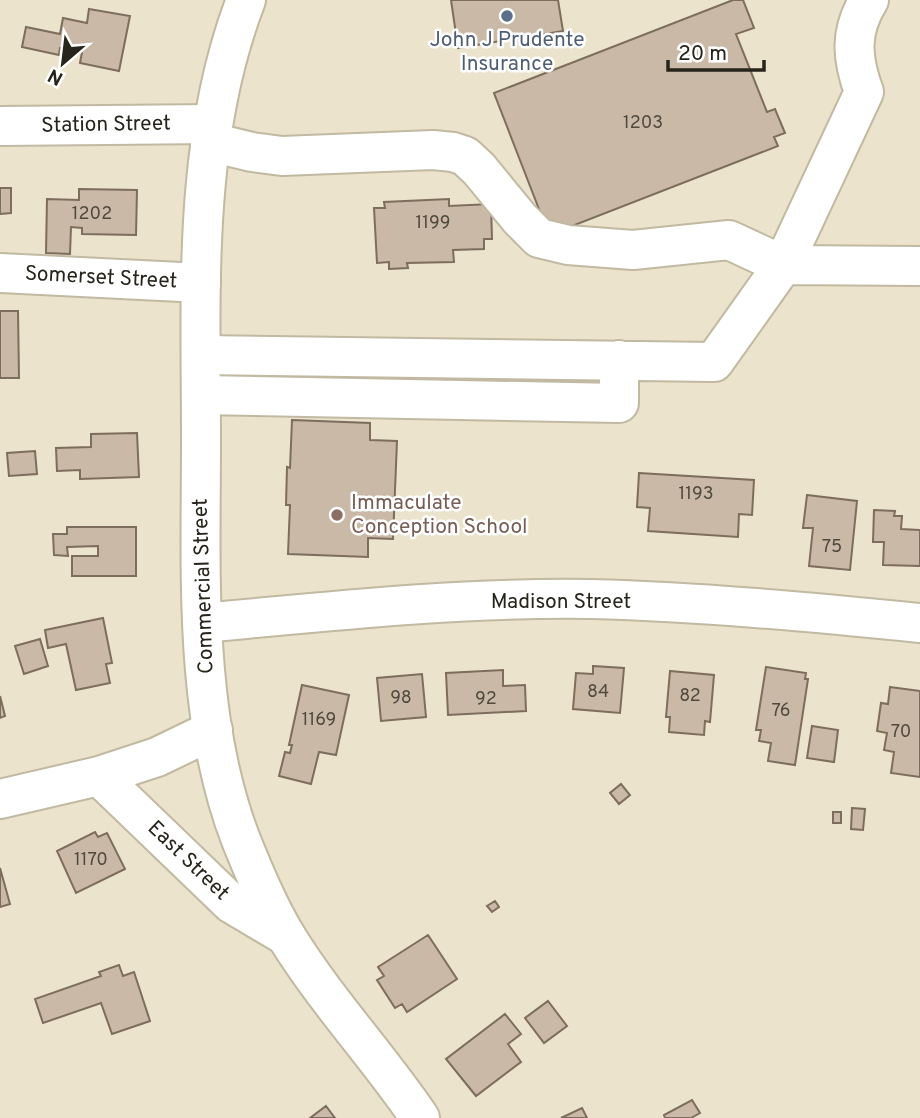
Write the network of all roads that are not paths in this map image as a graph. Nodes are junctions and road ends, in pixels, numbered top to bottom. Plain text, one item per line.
1 (246, 0) edge
2 (869, 0) edge
3 (0, 126) edge
4 (212, 133) junction
5 (783, 265) junction
6 (920, 266) edge
7 (0, 273) edge
8 (201, 283) junction
9 (201, 355) junction
10 (619, 360) junction
11 (201, 395) junction
12 (203, 623) junction
13 (920, 623) edge
14 (213, 730) junction
15 (99, 776) junction
16 (0, 799) edge
17 (286, 936) junction
18 (420, 1118) edge

1 - 4 street, Commercial Street
2 - 5 street
3 - 4 street, Station Street
4 - 5 street, Station Street
4 - 8 street, Commercial Street
5 - 6 street
5 - 10 street
7 - 8 street, Somerset Street
8 - 9 street, Commercial Street
9 - 10 street
9 - 11 street, Commercial Street
10 - 11 street
11 - 12 street, Commercial Street
12 - 13 street, Madison Street
12 - 14 street, Commercial Street
14 - 15 street
14 - 17 street, Commercial Street
15 - 16 street
15 - 17 street, East Street
17 - 18 street, Commercial Street

